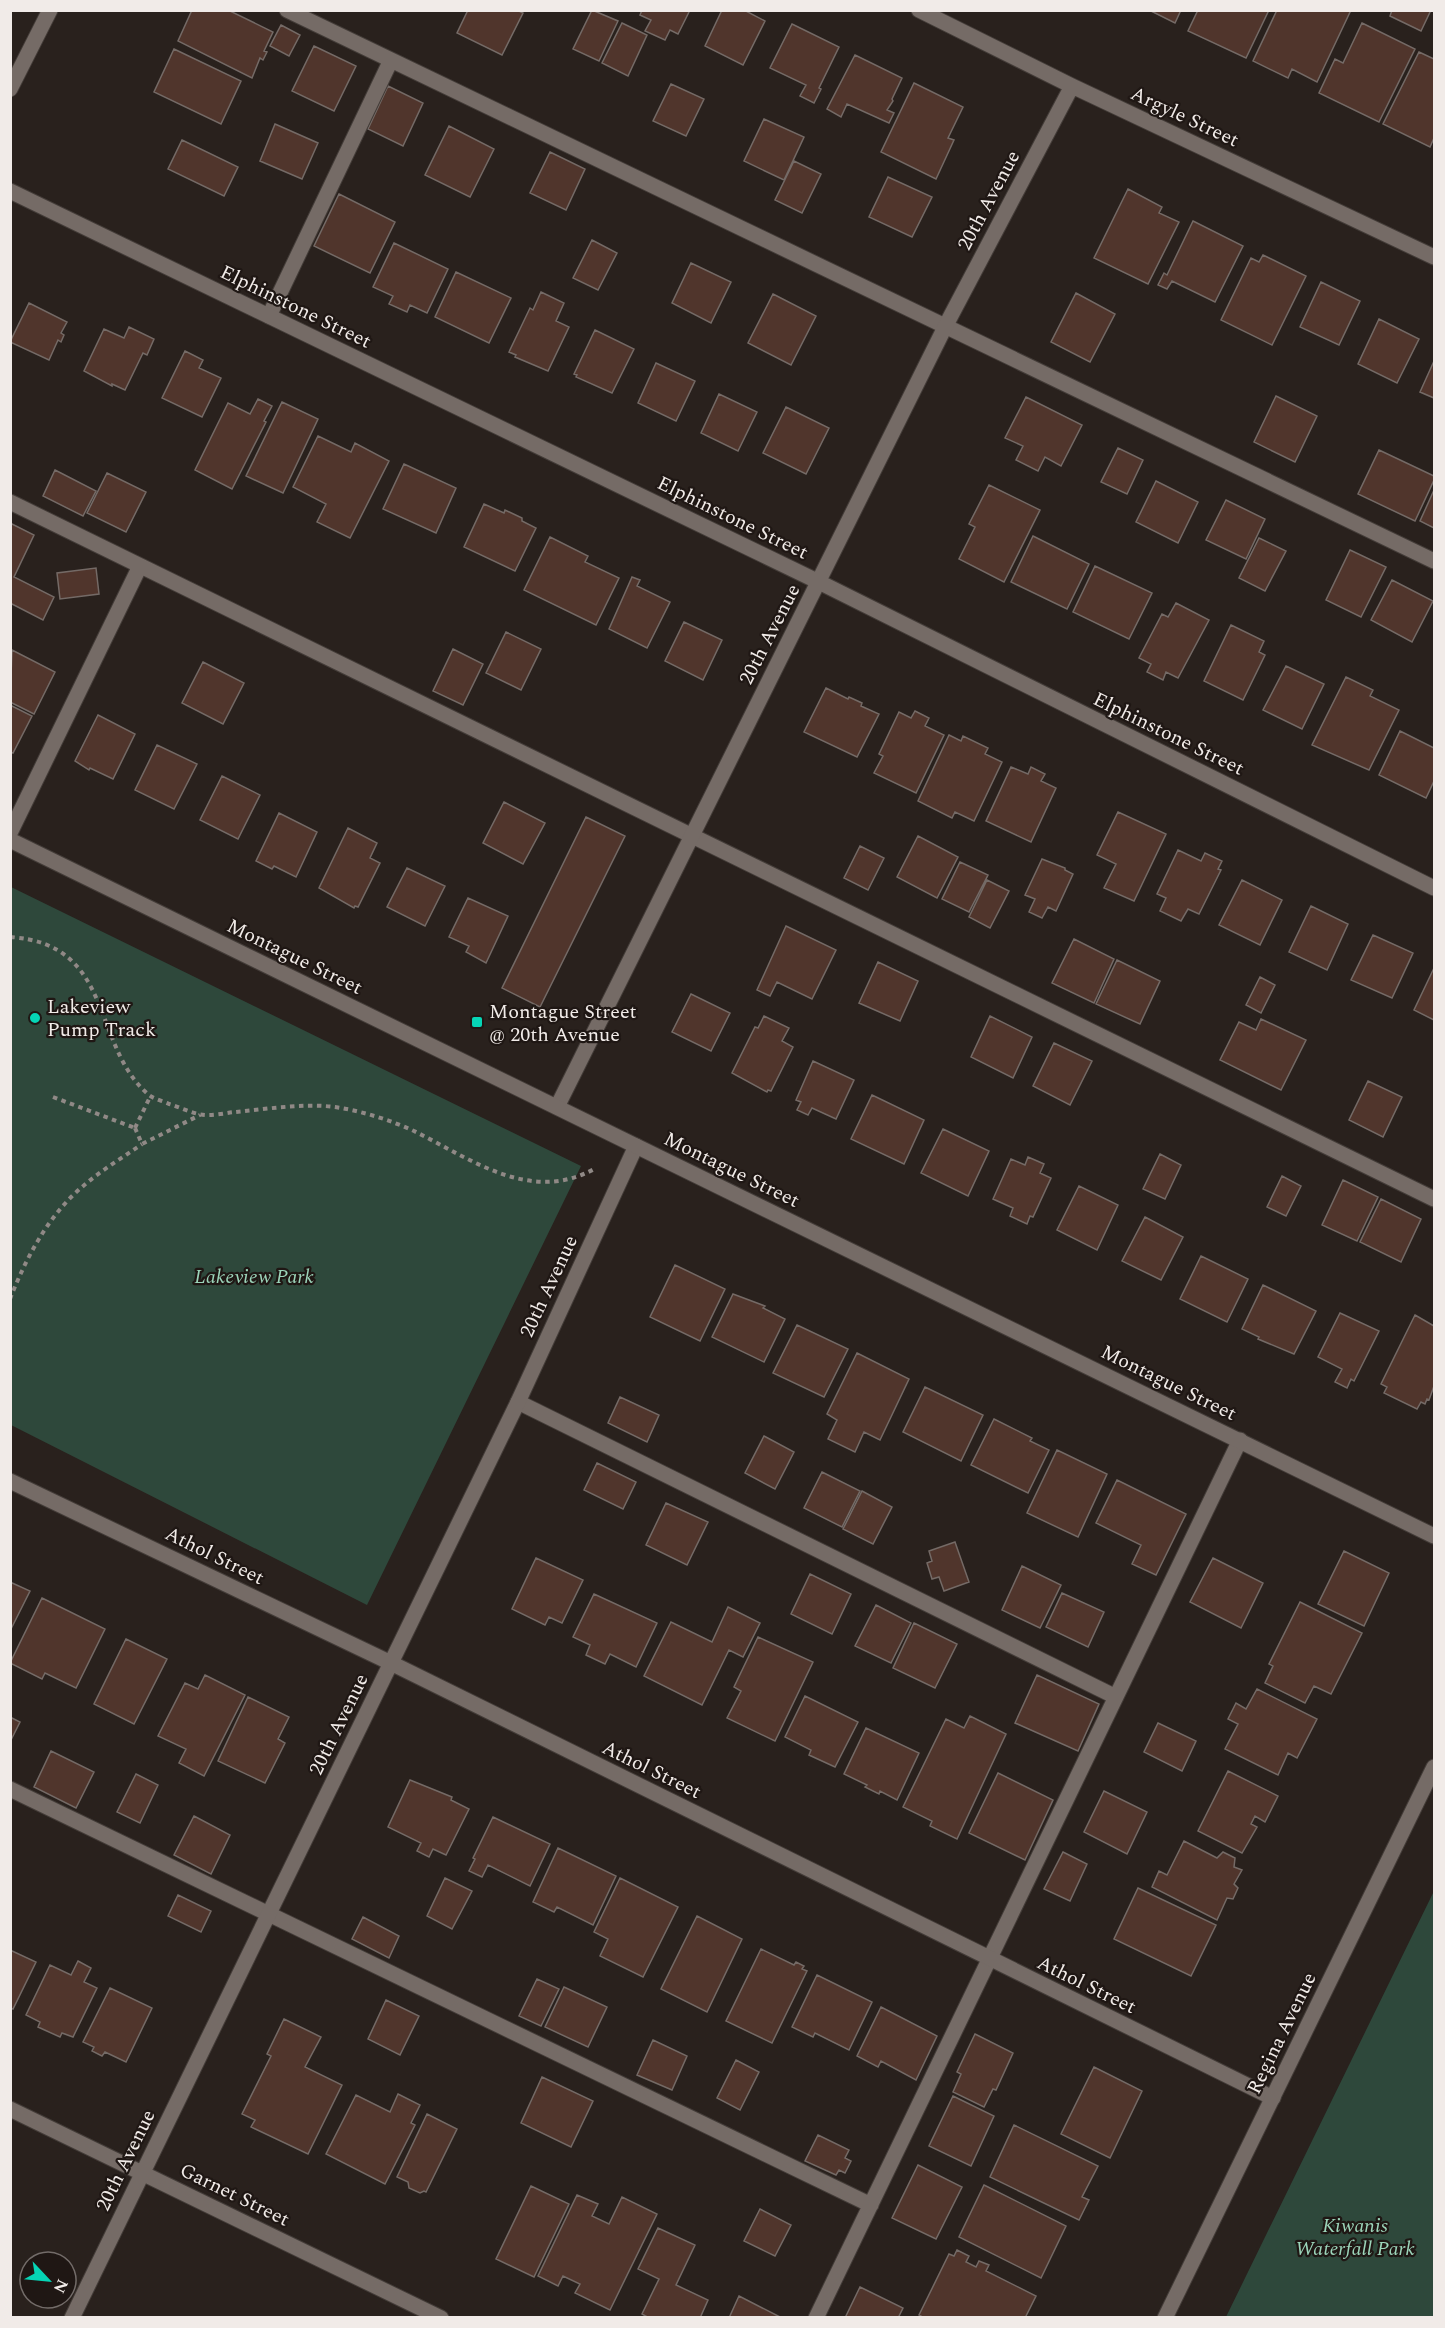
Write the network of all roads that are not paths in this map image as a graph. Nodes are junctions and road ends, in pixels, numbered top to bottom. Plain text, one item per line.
1 (50, 10) edge
2 (287, 10) edge
3 (919, 10) edge
4 (391, 60) junction
5 (1072, 86) junction
6 (10, 89) edge
7 (10, 191) edge
8 (1434, 255) edge
9 (269, 316) junction
10 (946, 325) junction
11 (10, 502) edge
12 (1434, 561) edge
13 (140, 566) junction
14 (819, 582) junction
15 (10, 833) edge
16 (691, 835) junction
17 (10, 840) edge
18 (1434, 888) edge
19 (557, 1107) junction
20 (636, 1146) junction
21 (1434, 1199) edge
22 (518, 1402) junction
23 (1240, 1440) junction
24 (10, 1481) edge
25 (1434, 1536) edge
26 (391, 1663) junction
27 (1116, 1697) junction
28 (1434, 1767) edge
29 (10, 1789) edge
30 (268, 1913) junction
31 (989, 1960) junction
32 (1272, 2098) junction
33 (10, 2109) edge
34 (142, 2172) junction
35 (870, 2205) junction
36 (72, 2318) edge
37 (441, 2318) edge
38 (816, 2318) edge
39 (1165, 2318) edge

1 - 6 street
2 - 4 street
3 - 5 street, Argyle Street
4 - 9 street
4 - 10 street
5 - 8 street, Argyle Street
5 - 10 street, 20th Avenue
7 - 9 street, Elphinstone Street
9 - 14 street, Elphinstone Street
10 - 12 street
10 - 14 street, 20th Avenue
11 - 13 street
13 - 15 street
13 - 16 street
14 - 16 street, 20th Avenue
14 - 18 street, Elphinstone Street
16 - 19 street, 20th Avenue
16 - 21 street
17 - 19 street, Montague Street
19 - 20 street, Montague Street
20 - 22 street, 20th Avenue
20 - 23 street, Montague Street
22 - 26 street, 20th Avenue
22 - 27 street
23 - 25 street, Montague Street
23 - 27 street
24 - 26 street, Athol Street
26 - 30 street, 20th Avenue
26 - 31 street, Athol Street
27 - 31 street
28 - 32 street, Regina Avenue
29 - 30 street
30 - 34 street, 20th Avenue
30 - 35 street
31 - 32 street, Athol Street
31 - 35 street
32 - 39 street, Regina Avenue
33 - 34 street, Garnet Street
34 - 36 street, 20th Avenue
34 - 37 street, Garnet Street
35 - 38 street

